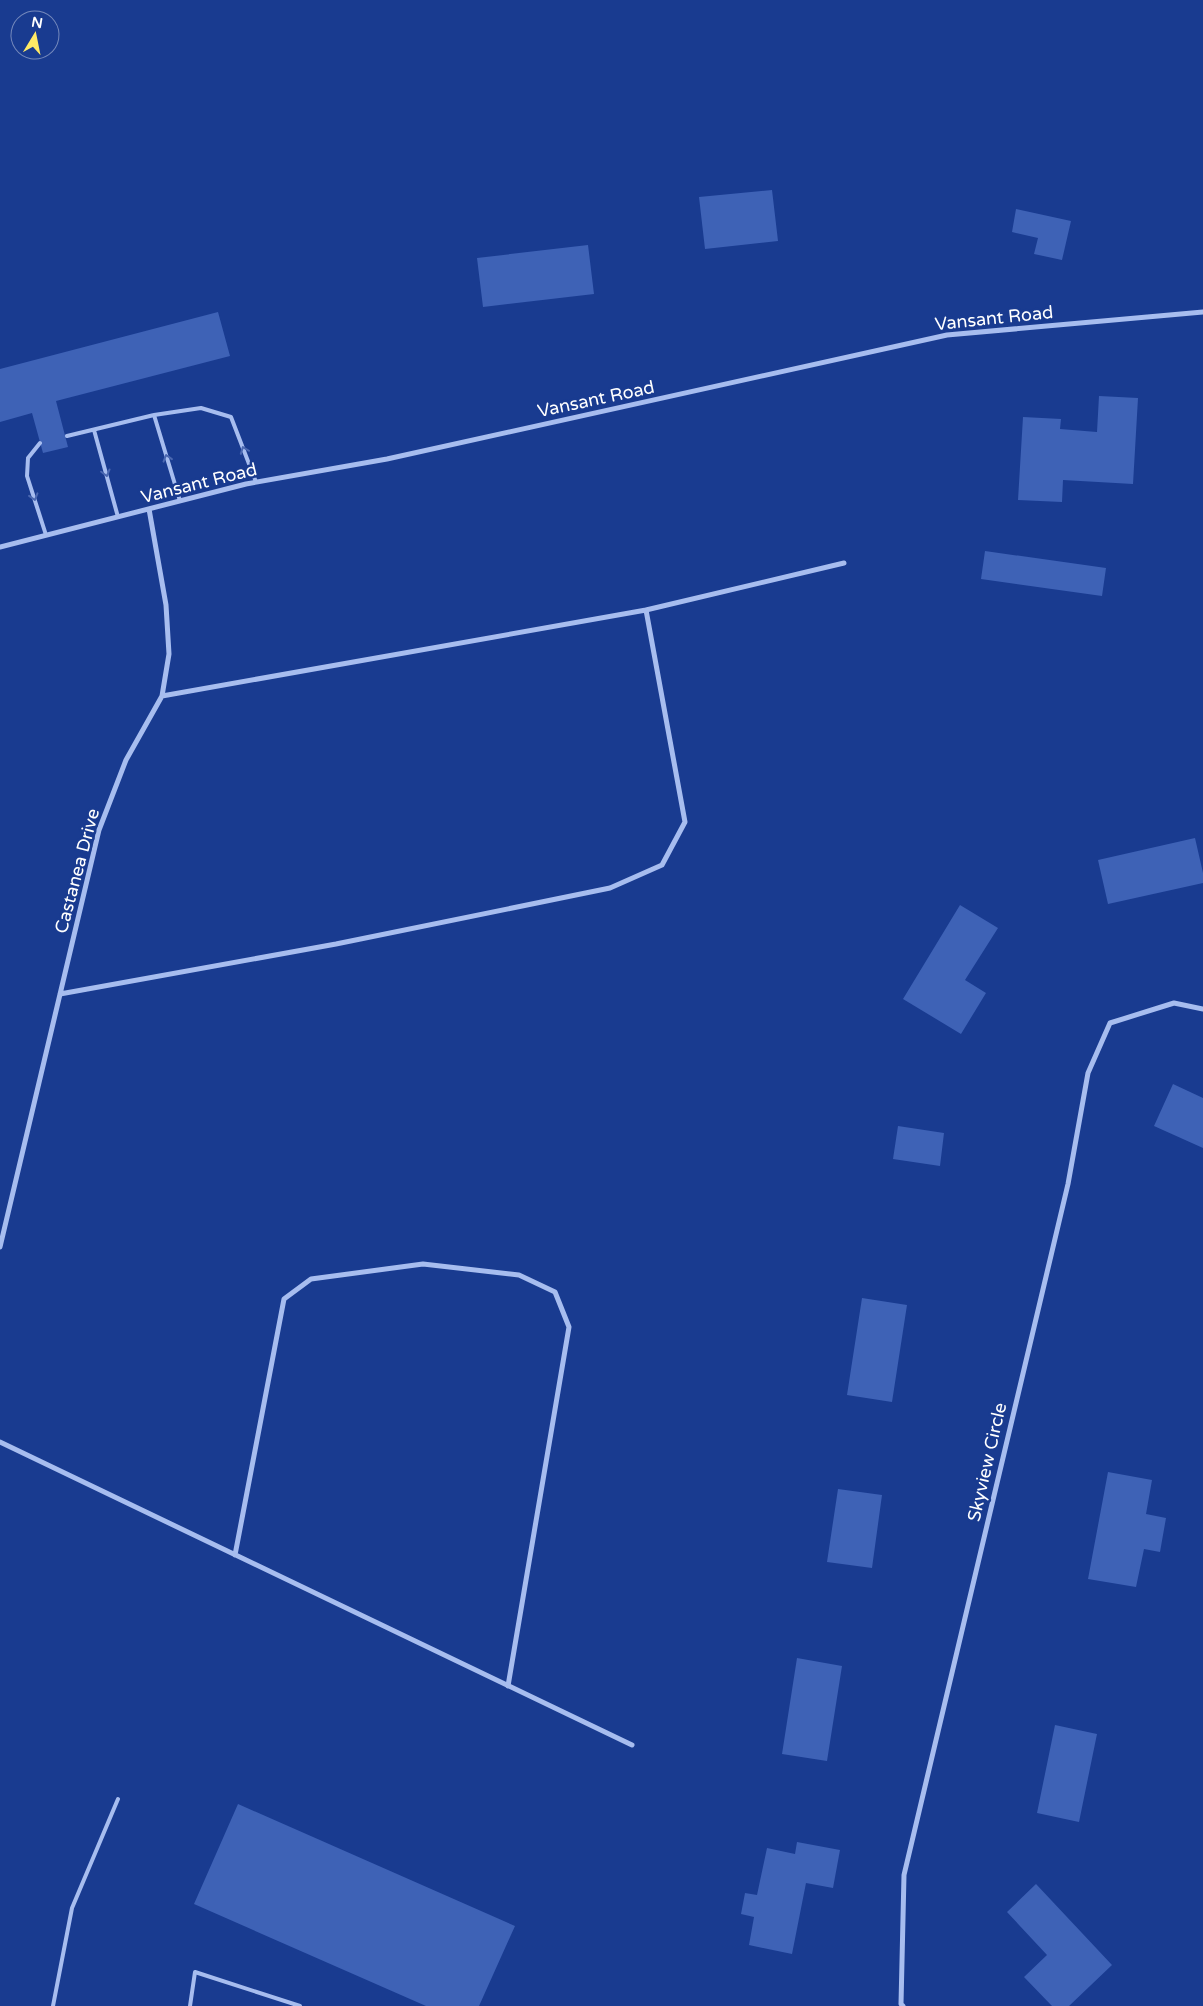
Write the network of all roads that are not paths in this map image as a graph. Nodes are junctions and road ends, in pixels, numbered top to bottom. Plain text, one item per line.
1 (1203, 312) edge
2 (154, 415) junction
3 (94, 430) junction
4 (67, 436) dead end
5 (40, 443) dead end
6 (256, 482) junction
7 (180, 501) junction
8 (149, 509) junction
9 (118, 517) junction
10 (46, 535) junction
11 (0, 547) edge
12 (844, 563) dead end
13 (646, 610) junction
14 (162, 696) junction
15 (60, 994) junction
16 (1203, 1009) edge
17 (0, 1247) edge
18 (0, 1442) edge
19 (235, 1555) junction
20 (508, 1686) junction
21 (632, 1745) dead end
22 (118, 1800) dead end
23 (53, 2006) edge
24 (190, 2006) edge
25 (300, 2006) edge
26 (903, 2006) edge

1 - 6 street, Vansant Road
2 - 3 lane
6 -> 2 lane
7 -> 2 lane
3 - 4 lane
3 -> 9 lane
5 -> 10 lane
6 - 7 street, Vansant Road
7 - 8 street, Vansant Road
8 - 9 street, Vansant Road
8 - 14 street, Castanea Drive
9 - 10 street, Vansant Road
10 - 11 street, Vansant Road
12 - 13 street
13 - 14 street
13 - 15 street
14 - 15 street, Castanea Drive
15 - 17 street, Castanea Drive
16 - 26 street, Skyview Circle
18 - 19 street
19 - 20 street
19 - 20 street
20 - 21 street
22 - 23 lane
24 - 25 lane

